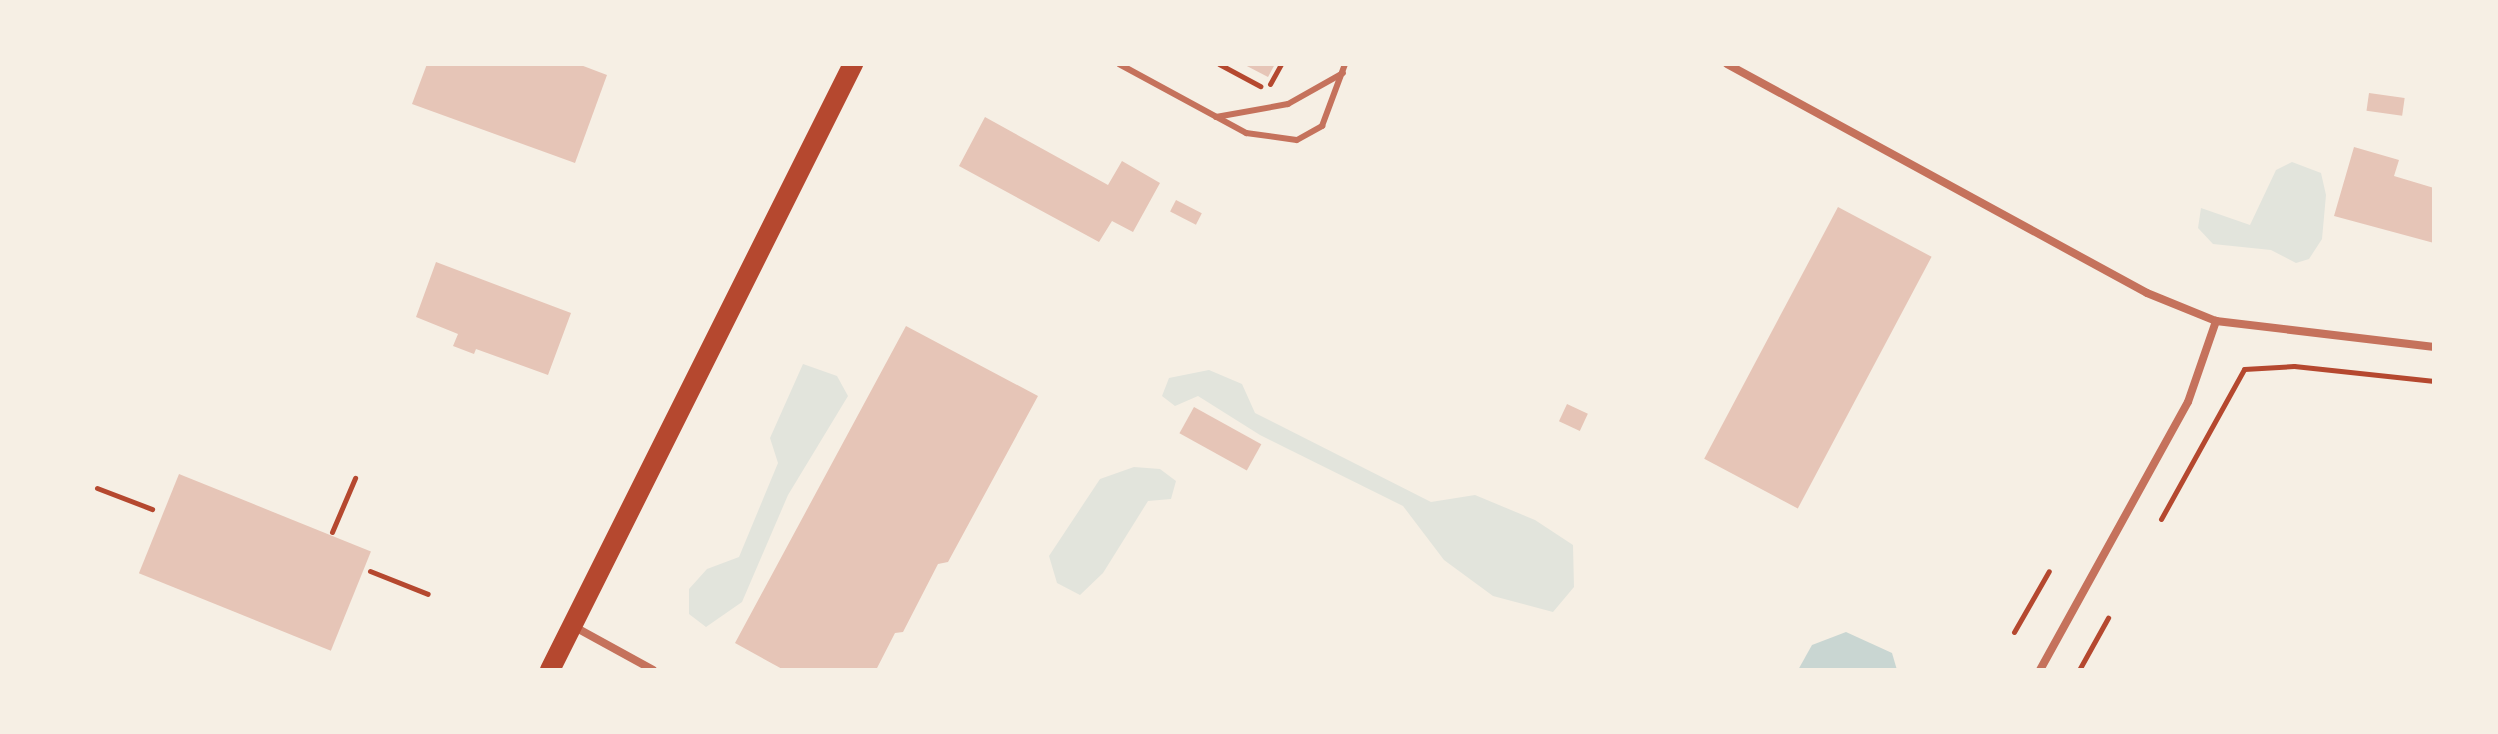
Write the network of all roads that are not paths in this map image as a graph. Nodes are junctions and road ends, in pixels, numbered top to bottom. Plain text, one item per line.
1 (853, 64) edge
2 (1119, 64) edge
3 (1727, 64) edge
4 (1344, 68) edge
5 (1216, 117) junction
6 (2216, 321) junction
7 (2434, 347) edge
8 (572, 626) junction
9 (550, 670) edge
10 (653, 670) edge
11 (2040, 670) edge

1 - 8 main road
2 - 5 lane
3 - 6 street
4 - 5 lane
4 - 5 lane
6 - 7 street
6 - 11 street
8 - 9 main road
8 - 10 street

